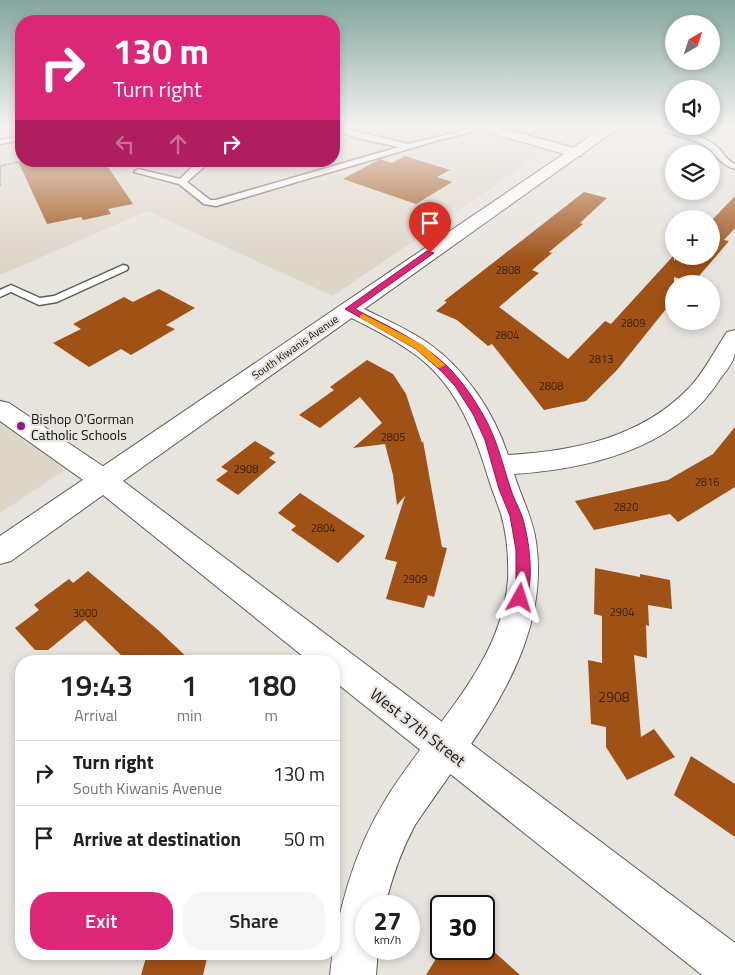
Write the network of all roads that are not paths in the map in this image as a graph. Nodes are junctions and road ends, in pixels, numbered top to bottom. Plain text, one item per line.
1 (138, 172) dead end
2 (194, 172) edge
3 (322, 172) edge
4 (549, 172) edge
5 (182, 182) junction
6 (123, 268) dead end
7 (0, 294) edge
8 (349, 309) junction
9 (735, 337) edge
10 (0, 409) edge
11 (497, 465) junction
12 (103, 480) junction
13 (0, 552) edge
14 (326, 655) edge
15 (340, 666) edge
16 (446, 749) junction
17 (735, 972) edge
18 (353, 975) edge

1 - 5 lane
2 - 5 lane
3 - 5 lane
4 - 8 street, South Kiwanis Avenue
6 - 7 lane
8 - 11 street
8 - 12 street, South Kiwanis Avenue
9 - 11 street
10 - 12 street, West 37th Street
11 - 16 street
12 - 13 street, South Kiwanis Avenue
12 - 14 street, West 37th Street
15 - 16 street, West 37th Street
16 - 17 street, West 37th Street
16 - 18 street

